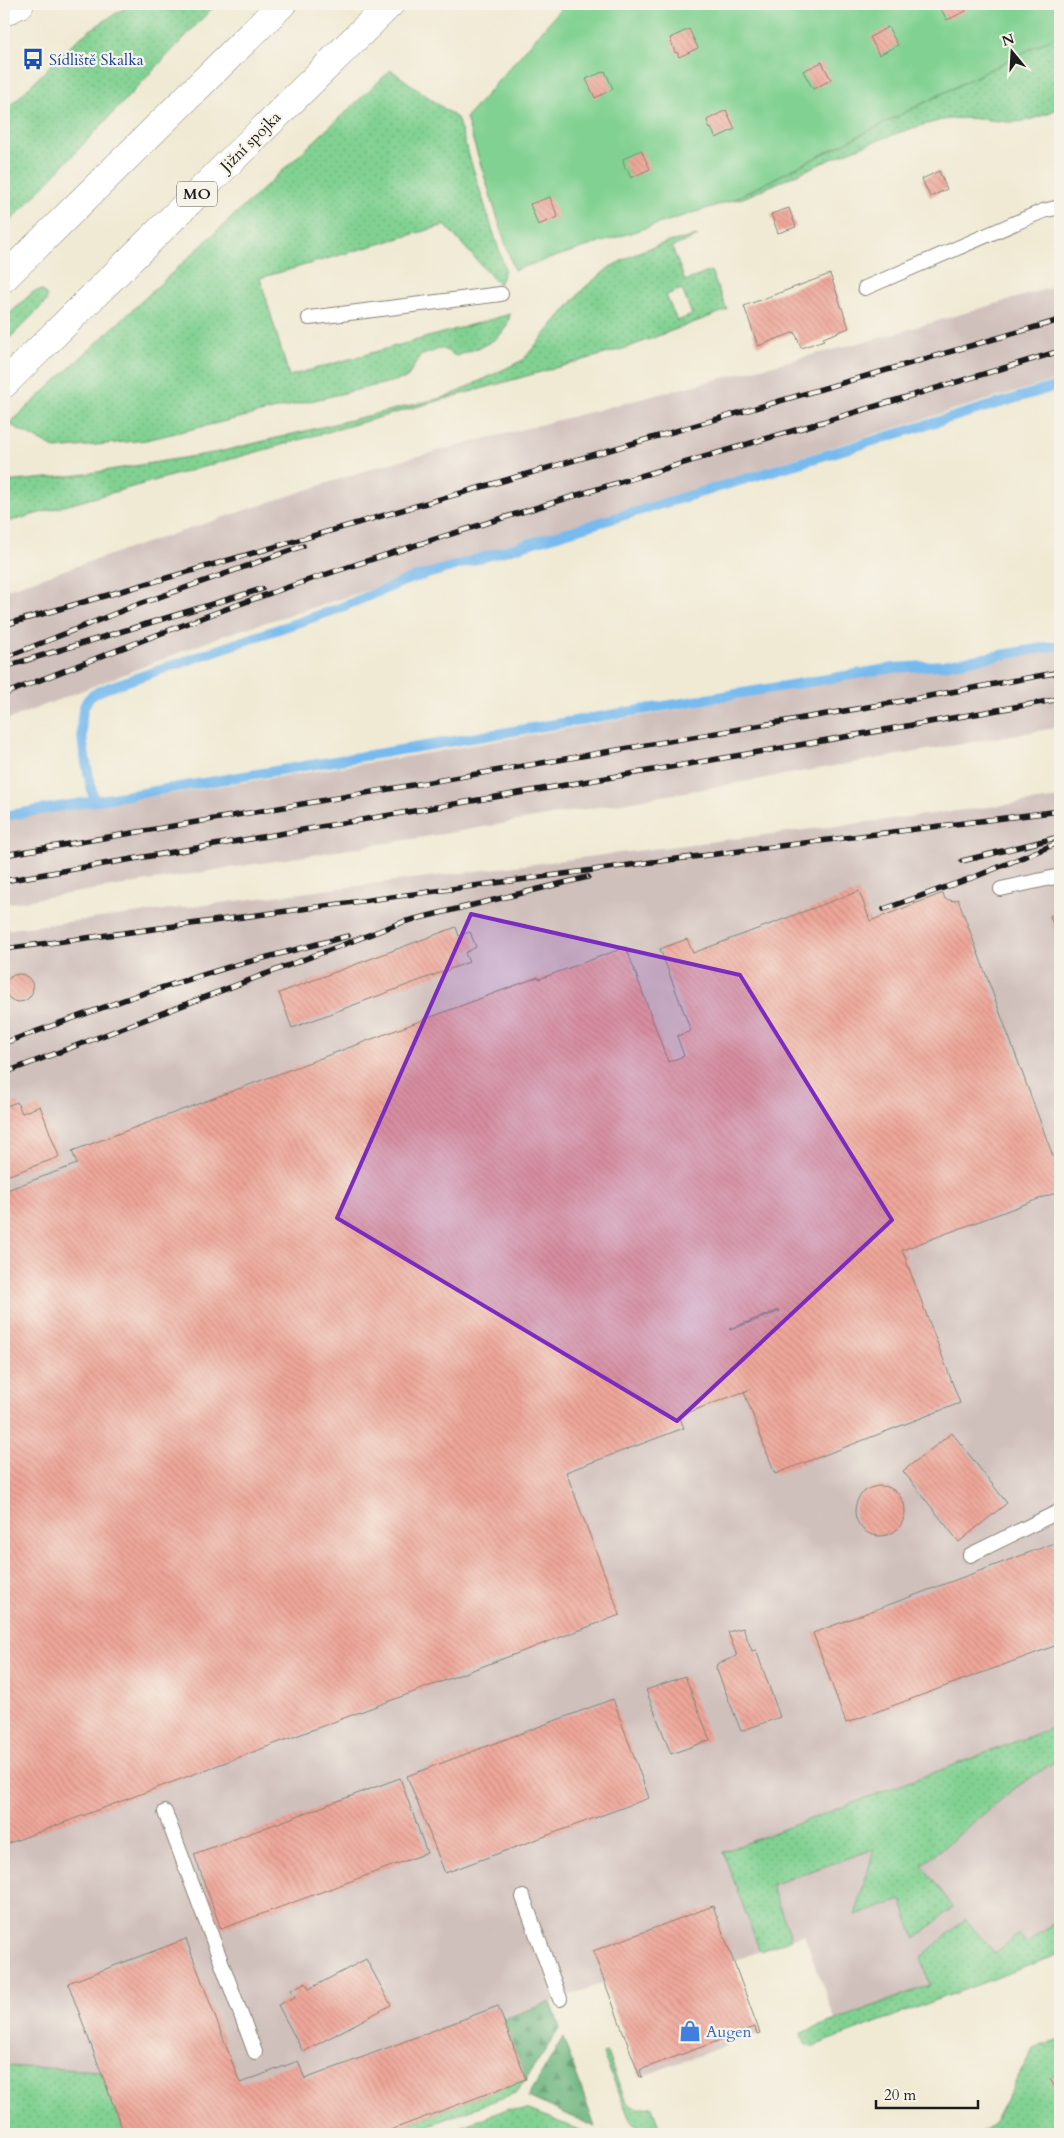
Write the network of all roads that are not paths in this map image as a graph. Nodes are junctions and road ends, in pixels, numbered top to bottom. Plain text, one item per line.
1 (20, 4) edge
2 (282, 4) edge
3 (390, 4) edge
4 (4, 12) edge
5 (1060, 206) edge
6 (4, 278) edge
7 (865, 288) dead end
8 (501, 294) dead end
9 (308, 318) dead end
10 (4, 384) edge
11 (1060, 876) edge
12 (1001, 889) dead end
13 (1060, 1511) edge
14 (970, 1555) dead end
15 (165, 1812) dead end
16 (523, 1897) dead end
17 (560, 1999) dead end
18 (254, 2052) dead end

1 - 4 main road
2 - 6 main road
3 - 10 main road, Jižní spojka / MO
5 - 7 lane
8 - 9 lane
11 - 12 lane
13 - 14 lane
15 - 18 lane
16 - 17 lane

